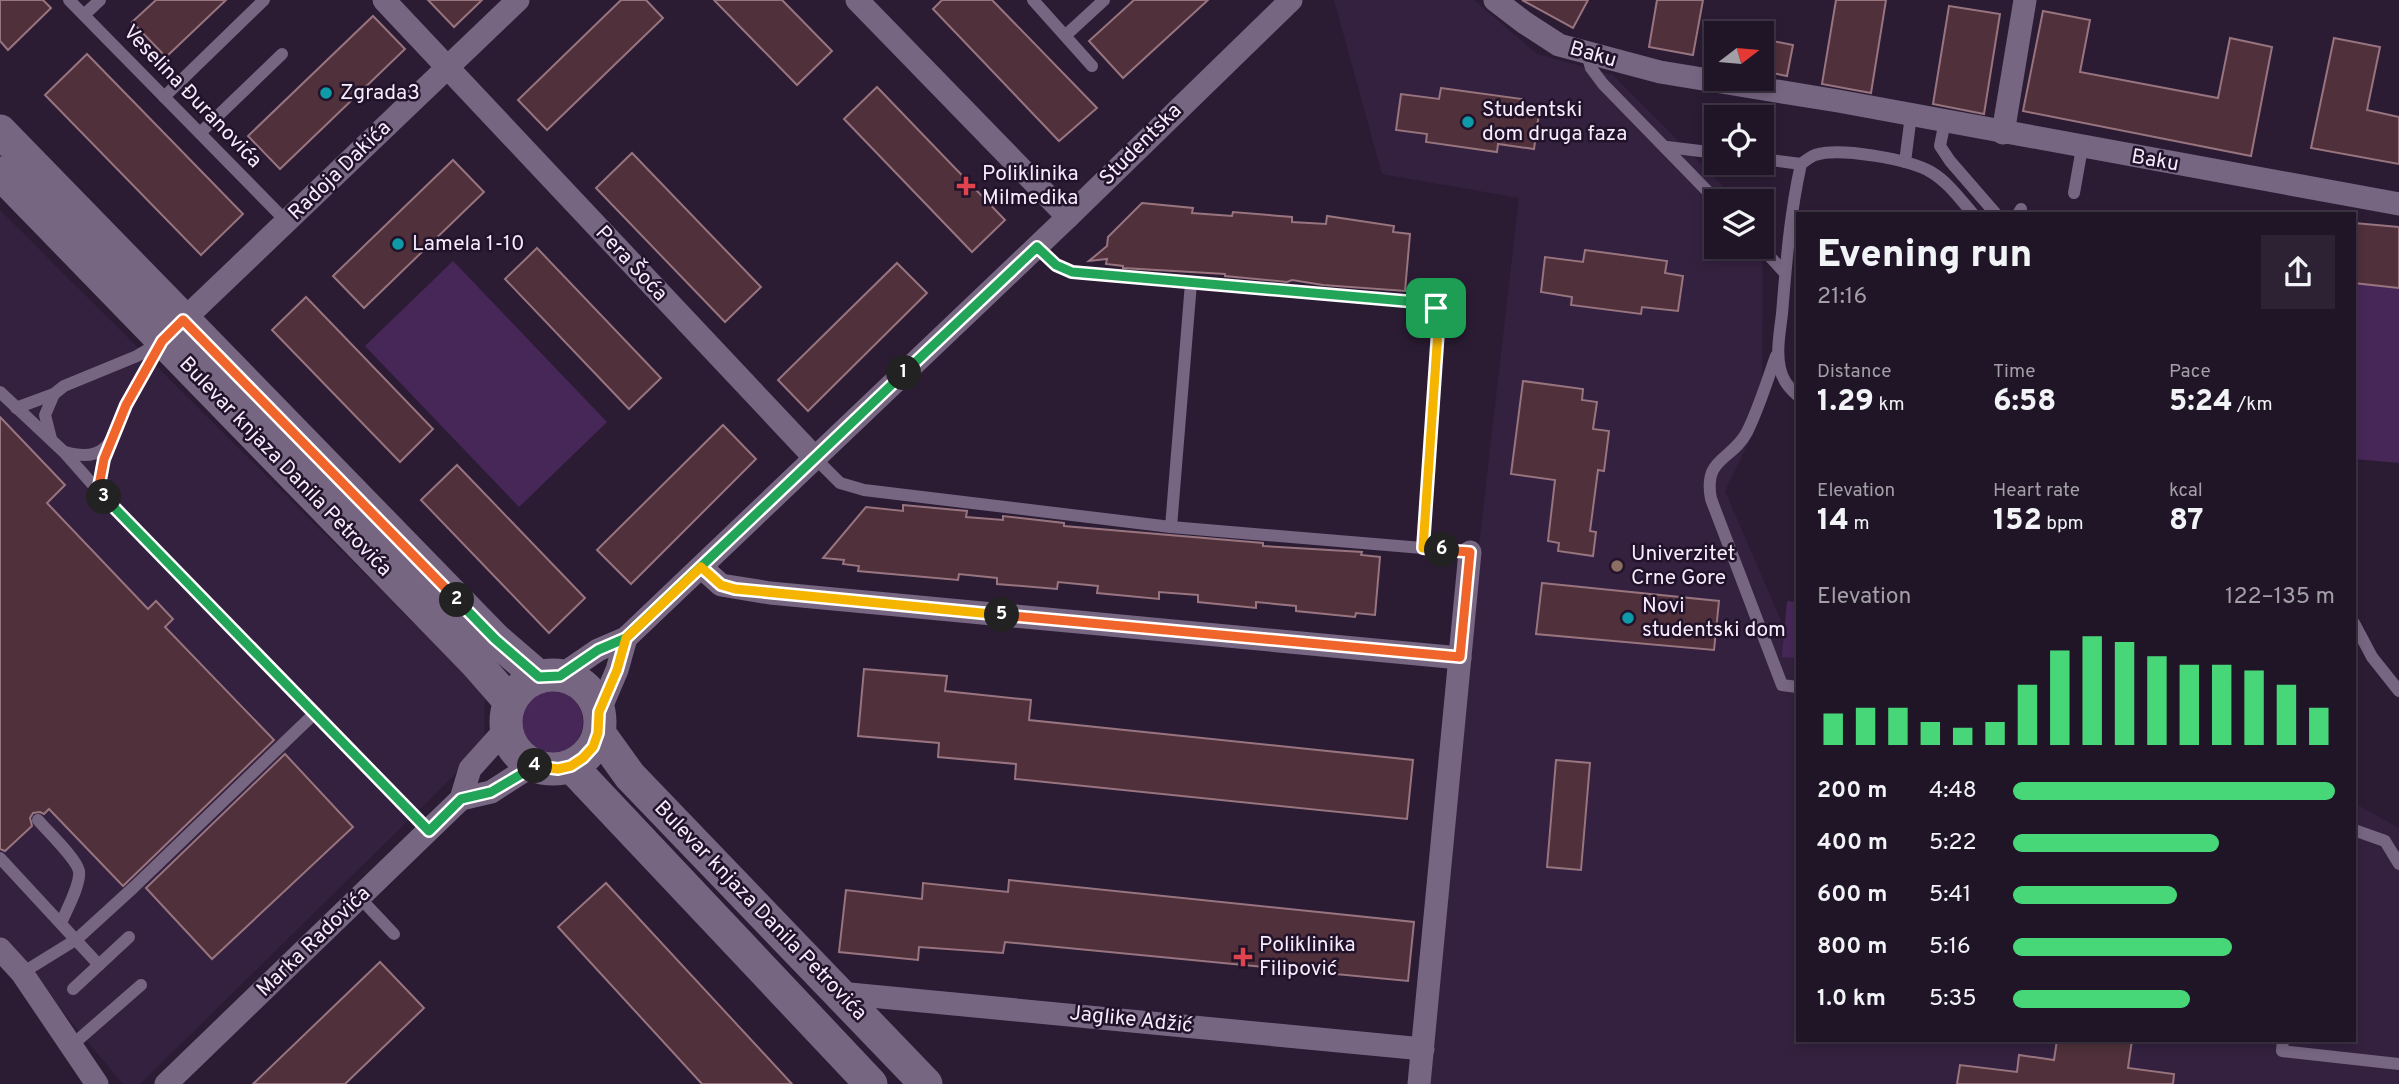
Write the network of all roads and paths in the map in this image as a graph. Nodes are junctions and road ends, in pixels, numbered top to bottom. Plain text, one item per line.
1 (69, 0) edge
2 (100, 0) edge
3 (264, 0) edge
4 (384, 0) edge
5 (518, 0) edge
6 (857, 0) edge
7 (1033, 0) edge
8 (1104, 0) edge
9 (1291, 0) edge
10 (1495, 0) edge
11 (2025, 0) edge
12 (84, 15) junction
13 (1066, 35) junction
14 (282, 54) dead end
15 (1587, 54) junction
16 (1091, 66) dead end
17 (448, 68) junction
18 (164, 97) junction
19 (1911, 115) junction
20 (1945, 121) junction
21 (0, 131) edge
22 (200, 133) junction
23 (2003, 133) junction
24 (1667, 147) junction
25 (2082, 148) junction
26 (1704, 151) edge
27 (1774, 161) edge
28 (1905, 162) junction
29 (1801, 164) junction
30 (0, 173) edge
31 (1706, 189) edge
32 (2074, 193) dead end
33 (2399, 204) edge
34 (1971, 212) edge
35 (1994, 212) edge
36 (1068, 217) junction
37 (287, 222) junction
38 (1037, 247) junction
39 (1772, 259) edge
40 (1785, 273) junction
41 (1191, 283) junction
42 (173, 331) junction
43 (1779, 349) junction
44 (0, 392) edge
45 (54, 394) junction
46 (1796, 394) edge
47 (16, 408) junction
48 (51, 440) junction
49 (110, 444) junction
50 (64, 452) junction
51 (815, 458) junction
52 (98, 491) junction
53 (1171, 527) junction
54 (1423, 548) junction
55 (1470, 552) joint
56 (701, 567) junction
57 (2356, 627) edge
58 (626, 638) junction
59 (1460, 657) junction
60 (549, 677) junction
61 (1796, 687) edge
62 (2399, 691) edge
63 (315, 713) junction
64 (508, 716) junction
65 (599, 723) junction
66 (533, 765) junction
67 (571, 766) junction
68 (461, 799) junction
69 (38, 820) dead end
70 (429, 831) junction
71 (2356, 831) edge
72 (0, 858) edge
73 (2399, 864) edge
74 (360, 898) junction
75 (61, 923) junction
76 (394, 934) dead end
77 (129, 937) dead end
78 (77, 939) junction
79 (0, 949) edge
80 (99, 965) junction
81 (22, 973) junction
82 (141, 985) dead end
83 (73, 989) dead end
84 (839, 993) junction
85 (2283, 1042) edge
86 (72, 1046) junction
87 (1423, 1049) junction
88 (2399, 1064) edge
89 (97, 1084) edge
90 (166, 1084) edge
91 (871, 1084) edge
92 (926, 1084) edge
93 (1419, 1084) edge

1 - 12 lane, Veselina Đuranovića
2 - 12 lane
3 - 18 lane
4 - 17 street, Pera Šoća
5 - 17 street, Radoja Dakića
6 - 36 street
7 - 13 lane
8 - 13 lane
9 - 36 street, Studentska
10 - 15 street, Baku
11 - 23 street
12 - 18 lane, Veselina Đuranovića
13 - 16 lane
14 - 22 lane
15 - 19 street, Baku
15 - 24 lane
17 - 37 street, Radoja Dakića
17 - 51 street, Pera Šoća
18 - 22 lane, Veselina Đuranovića
19 - 20 street, Baku
19 - 28 lane
20 - 23 street, Baku
20 - 35 lane
21 - 42 main road, Bulevar knjaza Danila Petrovića
22 - 37 lane, Veselina Đuranovića
23 - 25 street, Baku
24 - 26 lane
24 - 31 lane
25 - 32 lane
25 - 33 street, Baku
27 - 29 lane
28 - 29 lane
28 - 34 lane
29 - 40 lane
30 - 42 main road, Bulevar knjaza Danila Petrovića
36 - 38 street, Studentska
37 - 42 street, Radoja Dakića
38 - 41 lane
38 - 51 street, Studentska
39 - 40 lane
40 - 43 lane
41 - 53 lane
41 - 54 lane
42 - 45 lane
42 - 49 lane
42 - 60 main road, Bulevar knjaza Danila Petrovića
42 - 64 main road, Bulevar knjaza Danila Petrovića
43 - 46 lane
43 - 61 lane
44 - 47 lane
45 - 47 lane
45 - 48 lane
47 - 48 lane
48 - 50 lane
49 - 50 lane
49 - 52 lane
50 - 52 lane
51 - 53 lane
51 - 56 street, Studentska
52 - 63 lane
53 - 54 lane
54 - 55 lane
55 - 59 street
56 - 58 street, Studentska
56 - 59 street
57 - 62 lane
58 - 60 street, Studentska
58 - 65 street
59 - 87 street
60 - 64 main road
60 - 65 main road, Bulevar knjaza Danila Petrovića
63 - 70 lane
63 - 78 lane
64 - 66 main road, Bulevar knjaza Danila Petrovića
64 - 68 street, Marka Radovića
65 - 67 main road
65 - 84 main road, Bulevar knjaza Danila Petrovića
66 - 67 main road
66 - 68 street, Marka Radovića
67 - 91 main road, Bulevar knjaza Danila Petrovića
68 - 70 street, Marka Radovića
69 - 75 lane
70 - 74 street, Marka Radovića
71 - 73 lane
72 - 75 lane
74 - 76 lane
74 - 90 street, Marka Radovića
75 - 78 lane
77 - 80 lane
78 - 80 lane
78 - 81 lane
79 - 81 street
80 - 83 lane
81 - 86 street
82 - 86 lane
84 - 87 street, Jaglike Adžić
84 - 92 main road, Bulevar knjaza Danila Petrovića
85 - 88 lane
86 - 89 street
87 - 93 street

